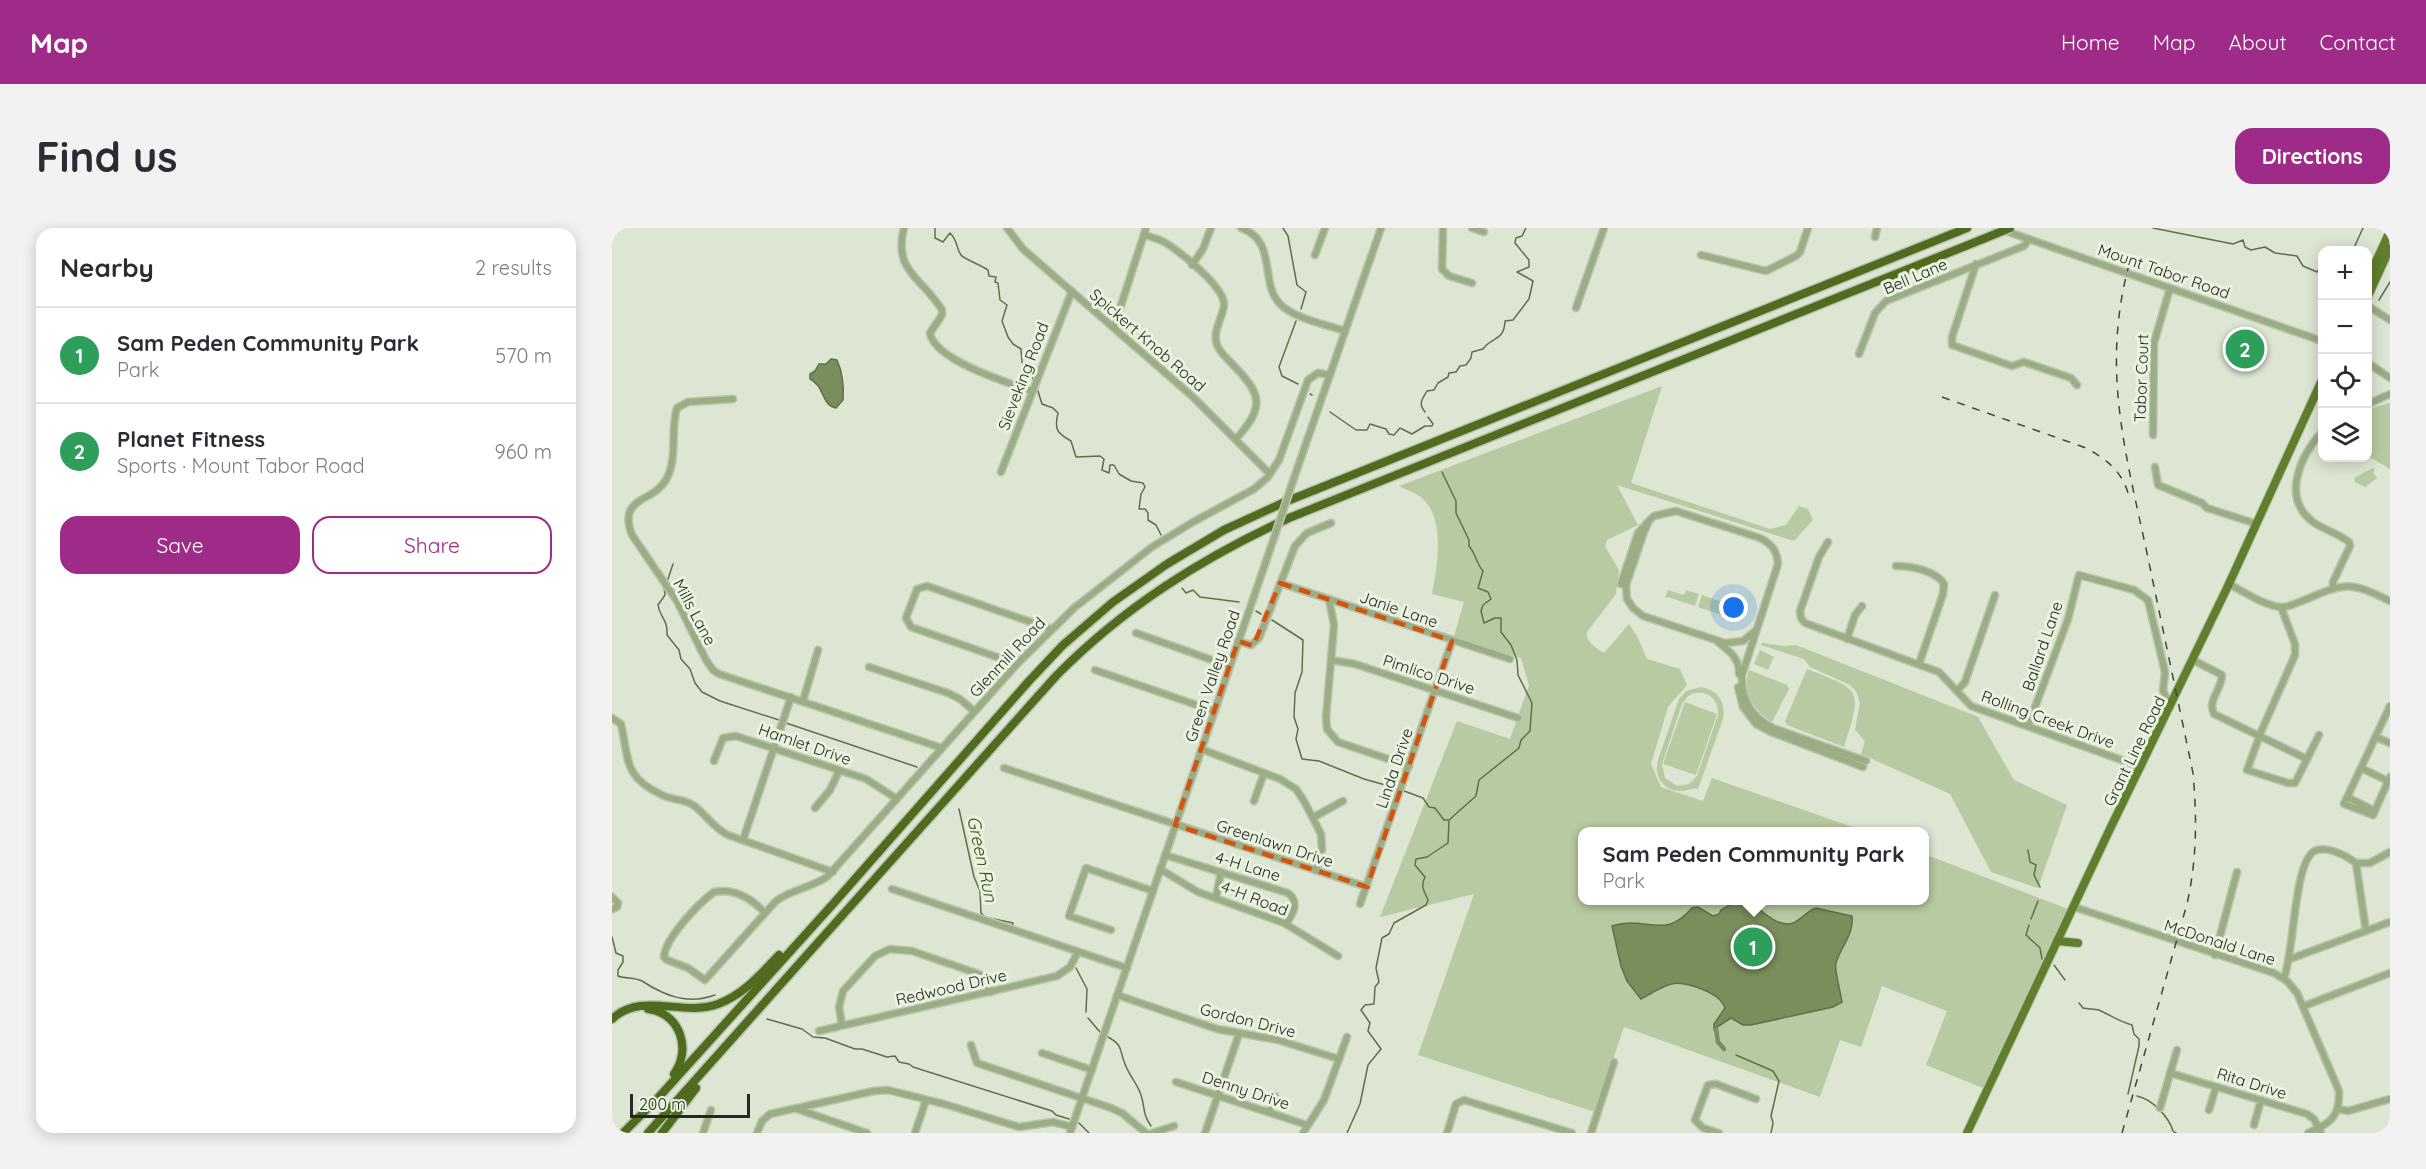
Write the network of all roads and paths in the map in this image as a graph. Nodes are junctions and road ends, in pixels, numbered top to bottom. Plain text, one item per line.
1 (904, 228) edge
2 (1006, 228) edge
3 (1211, 228) edge
4 (1241, 228) edge
5 (1325, 228) edge
6 (1381, 228) edge
7 (1443, 228) edge
8 (1472, 228) edge
9 (1604, 228) edge
10 (1808, 228) edge
11 (1877, 228) edge
12 (1997, 228) edge
13 (2010, 228) edge
14 (1964, 229) edge
15 (1145, 231) edge
16 (2390, 231) edge
17 (1484, 232) dead end
18 (1875, 237) dead end
19 (2030, 239) junction
20 (2390, 248) edge
21 (1315, 255) dead end
22 (1701, 255) dead end
23 (1976, 264) junction
24 (1192, 265) junction
25 (2372, 269) edge
26 (1472, 283) dead end
27 (2372, 286) edge
28 (2170, 288) junction
29 (1072, 291) junction
30 (1576, 308) dead end
31 (2372, 309) edge
32 (2390, 320) edge
33 (1114, 327) junction
34 (1345, 331) junction
35 (2318, 340) edge
36 (1859, 354) dead end
37 (2372, 366) edge
38 (1330, 375) junction
39 (2390, 378) edge
40 (2078, 385) dead end
41 (2318, 389) edge
42 (1032, 391) junction
43 (2390, 394) edge
44 (733, 399) dead end
45 (2372, 402) edge
46 (2153, 435) dead end
47 (2318, 438) edge
48 (1236, 439) junction
49 (2155, 467) dead end
50 (1001, 472) dead end
51 (1270, 474) junction
52 (1331, 523) dead end
53 (2257, 524) junction
54 (1828, 542) dead end
55 (1896, 566) dead end
56 (1280, 583) junction
57 (2229, 584) junction
58 (2333, 588) junction
59 (1995, 595) dead end
60 (1329, 599) junction
61 (2390, 601) edge
62 (1862, 606) dead end
63 (2281, 607) junction
64 (1051, 629) junction
65 (1755, 631) junction
66 (1136, 633) dead end
67 (1847, 639) junction
68 (1238, 641) junction
69 (1452, 641) junction
70 (1729, 646) junction
71 (818, 650) dead end
72 (1510, 659) dead end
73 (1331, 660) junction
74 (2193, 660) junction
75 (1017, 664) junction
76 (1919, 664) junction
77 (1229, 666) junction
78 (869, 667) dead end
79 (1744, 667) junction
80 (1095, 670) dead end
81 (1435, 690) junction
82 (1956, 692) junction
83 (791, 698) junction
84 (803, 701) junction
85 (2170, 705) junction
86 (2390, 707) edge
87 (974, 711) junction
88 (1214, 711) junction
89 (612, 718) edge
90 (1518, 718) dead end
91 (2028, 726) junction
92 (2319, 735) dead end
93 (2259, 736) junction
94 (2375, 737) junction
95 (2390, 743) edge
96 (774, 748) junction
97 (942, 748) junction
98 (1201, 749) junction
99 (2307, 759) junction
100 (714, 761) dead end
101 (1409, 766) junction
102 (2141, 767) junction
103 (1004, 768) dead end
104 (2361, 768) junction
105 (839, 771) junction
106 (1264, 773) junction
107 (2389, 779) edge
108 (897, 799) junction
109 (1254, 801) dead end
110 (1343, 801) dead end
111 (815, 808) dead end
112 (1314, 818) junction
113 (1175, 825) junction
114 (743, 840) junction
115 (2390, 852) edge
116 (1165, 855) junction
117 (2356, 863) junction
118 (1160, 870) junction
119 (1316, 870) junction
120 (832, 872) junction
121 (1221, 872) junction
122 (2237, 872) dead end
123 (855, 878) junction
124 (1367, 887) junction
125 (892, 889) dead end
126 (1153, 891) junction
127 (612, 897) edge
128 (1215, 897) junction
129 (1360, 904) dead end
130 (2074, 907) junction
131 (612, 909) edge
132 (765, 913) junction
133 (2390, 922) edge
134 (1287, 924) junction
135 (1111, 930) dead end
136 (2366, 932) junction
137 (2057, 941) junction
138 (2078, 943) dead end
139 (1078, 952) junction
140 (2215, 955) junction
141 (1338, 956) dead end
142 (2290, 959) junction
143 (1127, 968) junction
144 (2390, 973) edge
145 (2284, 978) junction
146 (991, 992) junction
147 (1117, 995) junction
148 (2304, 1006) junction
149 (612, 1020) edge
150 (750, 1020) junction
151 (842, 1025) junction
152 (612, 1028) edge
153 (819, 1031) dead end
154 (1239, 1034) junction
155 (1347, 1037) dead end
156 (971, 1045) dead end
157 (2177, 1050) dead end
158 (1042, 1053) dead end
159 (1339, 1059) junction
160 (1614, 1062) dead end
161 (1092, 1070) junction
162 (2170, 1073) junction
163 (1176, 1082) dead end
164 (2216, 1087) junction
165 (1217, 1095) junction
166 (1275, 1096) dead end
167 (1082, 1098) junction
168 (1756, 1099) dead end
169 (2390, 1099) edge
170 (926, 1100) junction
171 (2261, 1100) junction
172 (796, 1108) junction
173 (2160, 1108) dead end
174 (2338, 1108) junction
175 (711, 1110) dead end
176 (2209, 1110) dead end
177 (1269, 1112) junction
178 (640, 1117) junction
179 (1307, 1125) junction
180 (2254, 1125) dead end
181 (1174, 1126) dead end
182 (1071, 1130) edge
183 (2319, 1130) edge
184 (623, 1133) edge
185 (648, 1133) edge
186 (662, 1133) edge
187 (703, 1133) edge
188 (757, 1133) edge
189 (867, 1133) edge
190 (915, 1133) edge
191 (1146, 1133) edge
192 (1152, 1133) edge
193 (1205, 1133) edge
194 (1303, 1133) edge
195 (1446, 1133) edge
196 (1572, 1133) edge
197 (1591, 1133) edge
198 (1719, 1133) edge
199 (1967, 1133) edge
200 (2308, 1133) edge

1 - 42 street
2 - 29 street, Spickert Knob Road
3 - 24 street
4 - 34 street
5 - 21 street
6 - 34 street, Green Valley Road
7 - 26 street
8 - 17 street
9 - 30 street
10 - 22 street
11 - 18 street
12 - 19 street, Mount Tabor Road
13 - 150 highway, bridge
14 - 123 highway
15 - 24 street
15 - 33 street
16 - 25 main road
19 - 23 street, Bell Lane
19 - 28 street, Mount Tabor Road
20 - 27 main road
23 - 36 street, Bell Lane
23 - 40 street, Bell Lane
24 - 48 street
28 - 35 street, Mount Tabor Road
28 - 46 street, Tabor Court
29 - 33 street, Spickert Knob Road
29 - 42 street, Sieveking Road
31 - 32 street
33 - 48 street, Spickert Knob Road
34 - 38 street, Green Valley Road
37 - 39 street
38 - 51 street, Glenmill Road
38 - 68 street, Green Valley Road, bridge
41 - 53 main road, Grant Line Road
42 - 50 street, Sieveking Road
43 - 45 street
44 - 83 street, Mills Lane
47 - 58 street
48 - 51 street, Spickert Knob Road
49 - 53 street
51 - 64 street, Glenmill Road
52 - 56 street
53 - 57 main road, Grant Line Road
54 - 67 street, Rolling Creek Drive
55 - 76 street
56 - 60 street, Janie Lane
56 - 68 street
57 - 63 street
57 - 74 main road, Grant Line Road
58 - 61 street
58 - 63 street
59 - 82 street
60 - 69 street, Janie Lane
60 - 73 street
62 - 67 street
63 - 93 street
64 - 75 street, Glenmill Road
64 - 75 street
65 - 70 street
65 - 70 street
65 - 79 street
66 - 77 street
67 - 76 street, Rolling Creek Drive
68 - 77 street, Green Valley Road
69 - 72 street, Janie Lane
69 - 81 street, Linda Drive
70 - 79 street
70 - 79 street
71 - 84 street
73 - 81 street, Pimlico Drive
73 - 101 street
74 - 85 main road, Grant Line Road
74 - 93 street
75 - 87 street, Glenmill Road
76 - 82 street, Rolling Creek Drive
77 - 88 street, Green Valley Road
78 - 87 street
80 - 88 street
81 - 90 street, Pimlico Drive
81 - 101 street, Linda Drive
82 - 91 street, Rolling Creek Drive
83 - 84 street, Mills Lane
83 - 96 street
84 - 97 street, Mills Lane
85 - 91 street, Ballard Lane
85 - 102 main road, Grant Line Road
86 - 94 street
87 - 97 street, Glenmill Road
88 - 98 street, Green Valley Road
89 - 114 street
91 - 102 street, Rolling Creek Drive
92 - 99 street
93 - 99 street
93 - 99 street
94 - 95 street
94 - 104 street
96 - 100 street, Hamlet Drive
96 - 105 street, Hamlet Drive
96 - 114 street
97 - 108 street, Glenmill Road
98 - 106 street
98 - 113 street, Green Valley Road
101 - 124 street, Linda Drive
102 - 130 main road, Grant Line Road
103 - 113 street
104 - 107 street
104 - 107 street
105 - 108 street, Hamlet Drive
105 - 111 street
106 - 109 street
106 - 112 street
108 - 120 street, Glenmill Road
110 - 112 street
112 - 119 street
113 - 116 street, Green Valley Road
113 - 119 street, Greenlawn Drive
114 - 120 street
115 - 117 street
116 - 118 street, Green Valley Road
116 - 121 street, 4-H Lane
117 - 136 street
117 - 142 street
118 - 126 street, Green Valley Road
118 - 128 street, 4-H Road
119 - 124 street, Greenlawn Drive
120 - 132 street, Glenmill Road
121 - 128 street
121 - 134 street, 4-H Lane
122 - 140 street
123 - 149 highway
123 - 178 highway
124 - 129 street, Linda Drive
125 - 139 street
126 - 135 street
126 - 143 street, Green Valley Road
127 - 131 street
128 - 134 street, 4-H Road
130 - 137 main road, Grant Line Road
130 - 140 street, McDonald Lane
132 - 132 street, Glenmill Road
133 - 136 street
134 - 141 street, 4-H Road
136 - 142 street
137 - 138 main road
137 - 199 main road, Grant Line Road
139 - 143 street
139 - 146 street, Redwood Drive
140 - 145 street, McDonald Lane
142 - 145 street
143 - 147 street, Green Valley Road
144 - 148 street
145 - 148 street, McDonald Lane
146 - 151 street, Redwood Drive
146 - 151 street
147 - 154 street, Gordon Drive
147 - 161 street, Green Valley Road
148 - 174 street, McDonald Lane
150 - 185 highway
150 - 186 highway
151 - 153 street, Redwood Drive
152 - 178 highway
154 - 159 street, Gordon Drive
154 - 165 street
155 - 159 street
156 - 167 street
157 - 162 street
158 - 161 street
159 - 179 street
160 - 197 street
161 - 167 street, Green Valley Road
162 - 164 street, Rita Drive
162 - 173 street
163 - 165 street, Denny Drive
164 - 171 street, Rita Drive
164 - 176 street
165 - 177 street, Denny Drive
165 - 193 street
166 - 177 street
167 - 182 street, Green Valley Road
167 - 191 street
168 - 198 street
169 - 174 street
170 - 172 street
170 - 182 street
170 - 190 street
171 - 180 street
171 - 183 street, Rita Drive
172 - 188 street
172 - 189 street
174 - 183 street
175 - 187 street
177 - 179 street, Denny Drive
178 - 184 highway
179 - 194 street
181 - 192 street
183 - 200 street
195 - 196 street

